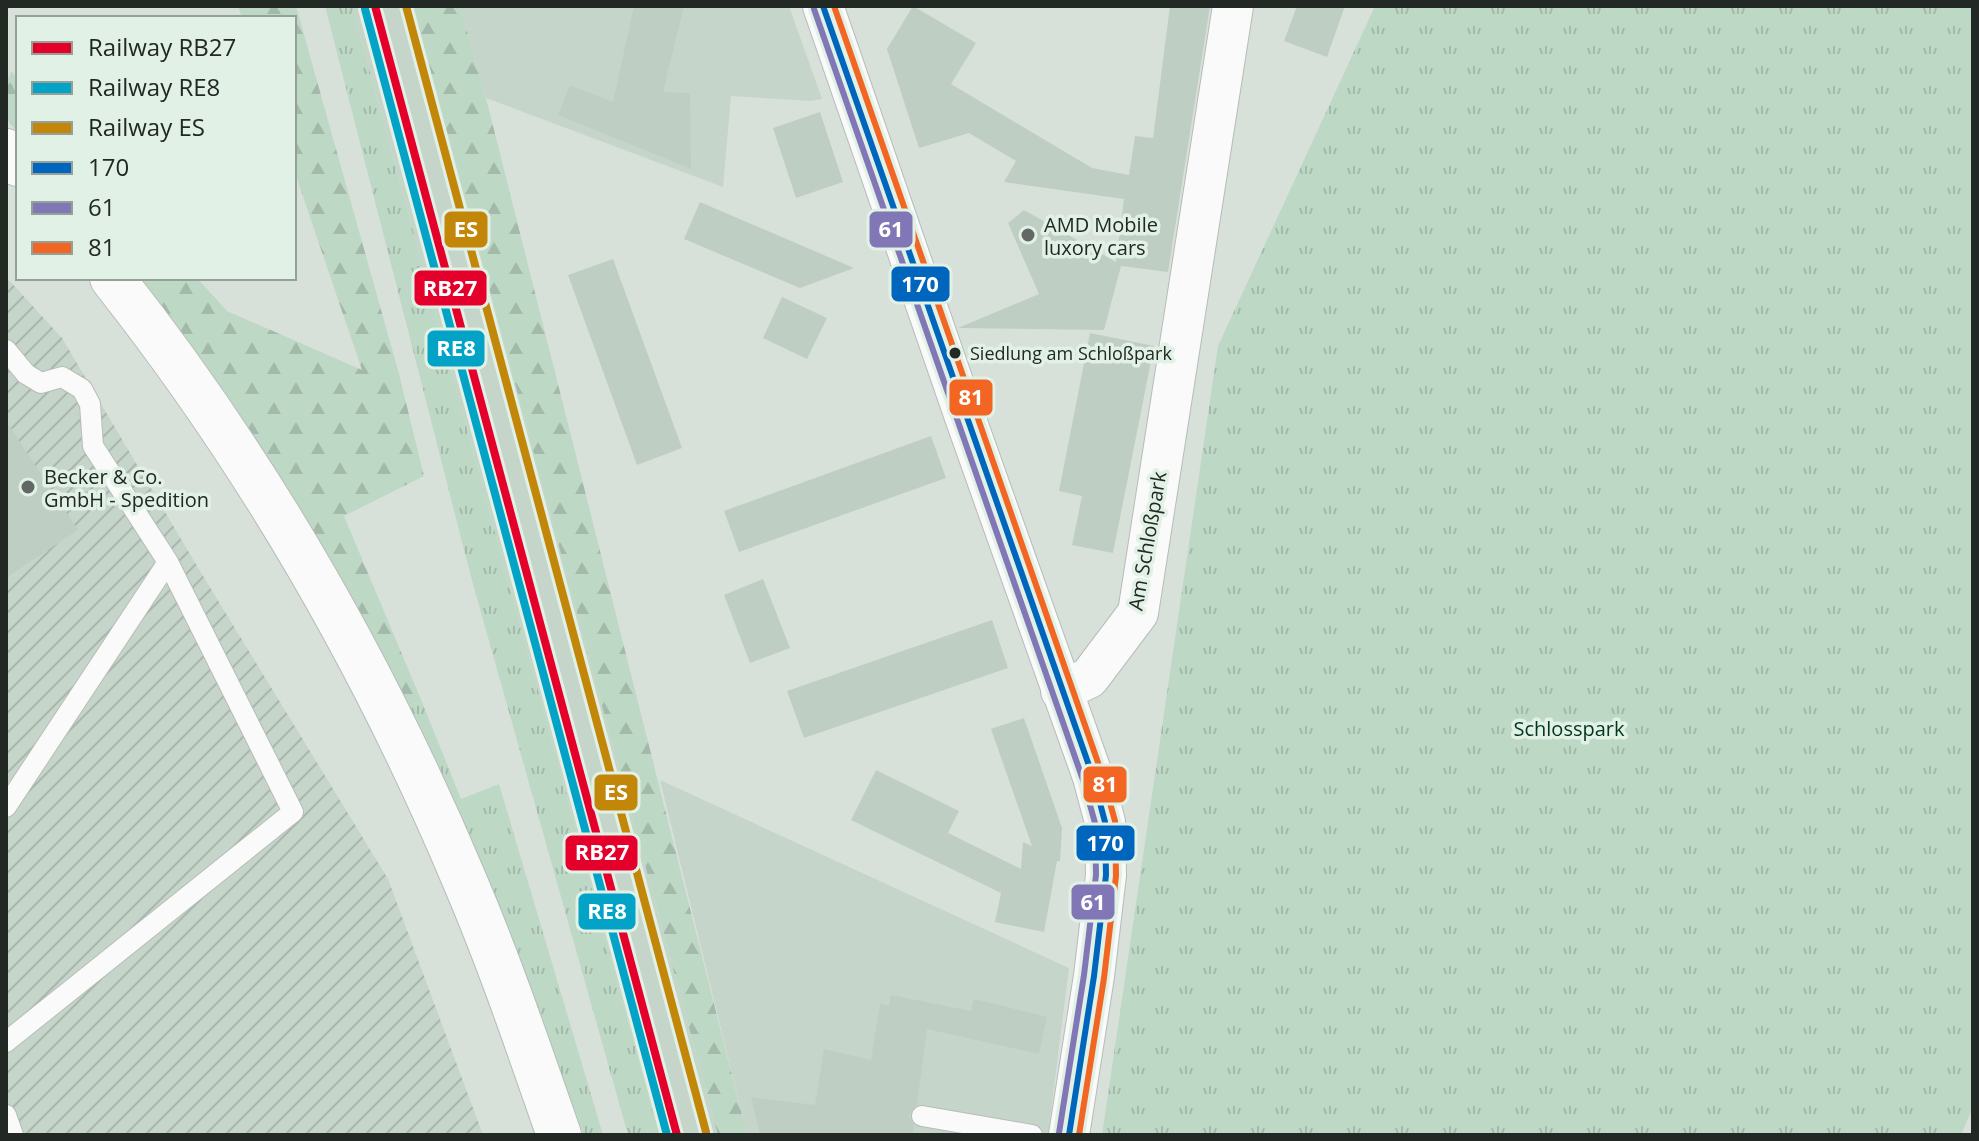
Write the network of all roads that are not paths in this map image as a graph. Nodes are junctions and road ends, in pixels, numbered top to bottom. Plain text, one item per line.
1 (823, 6) edge
2 (1233, 6) edge
3 (113, 280) edge
4 (6, 350) edge
5 (168, 562) junction
6 (1061, 691) junction
7 (6, 807) edge
8 (6, 1042) edge
9 (6, 1115) edge
10 (922, 1116) dead end
11 (13, 1135) edge
12 (559, 1135) edge
13 (1032, 1135) edge
14 (1069, 1135) edge

1 - 6 street
2 - 6 street, Am Schloßpark
3 - 12 main road
4 - 5 lane
5 - 7 lane
5 - 8 lane
6 - 14 street
9 - 11 lane
10 - 13 lane

